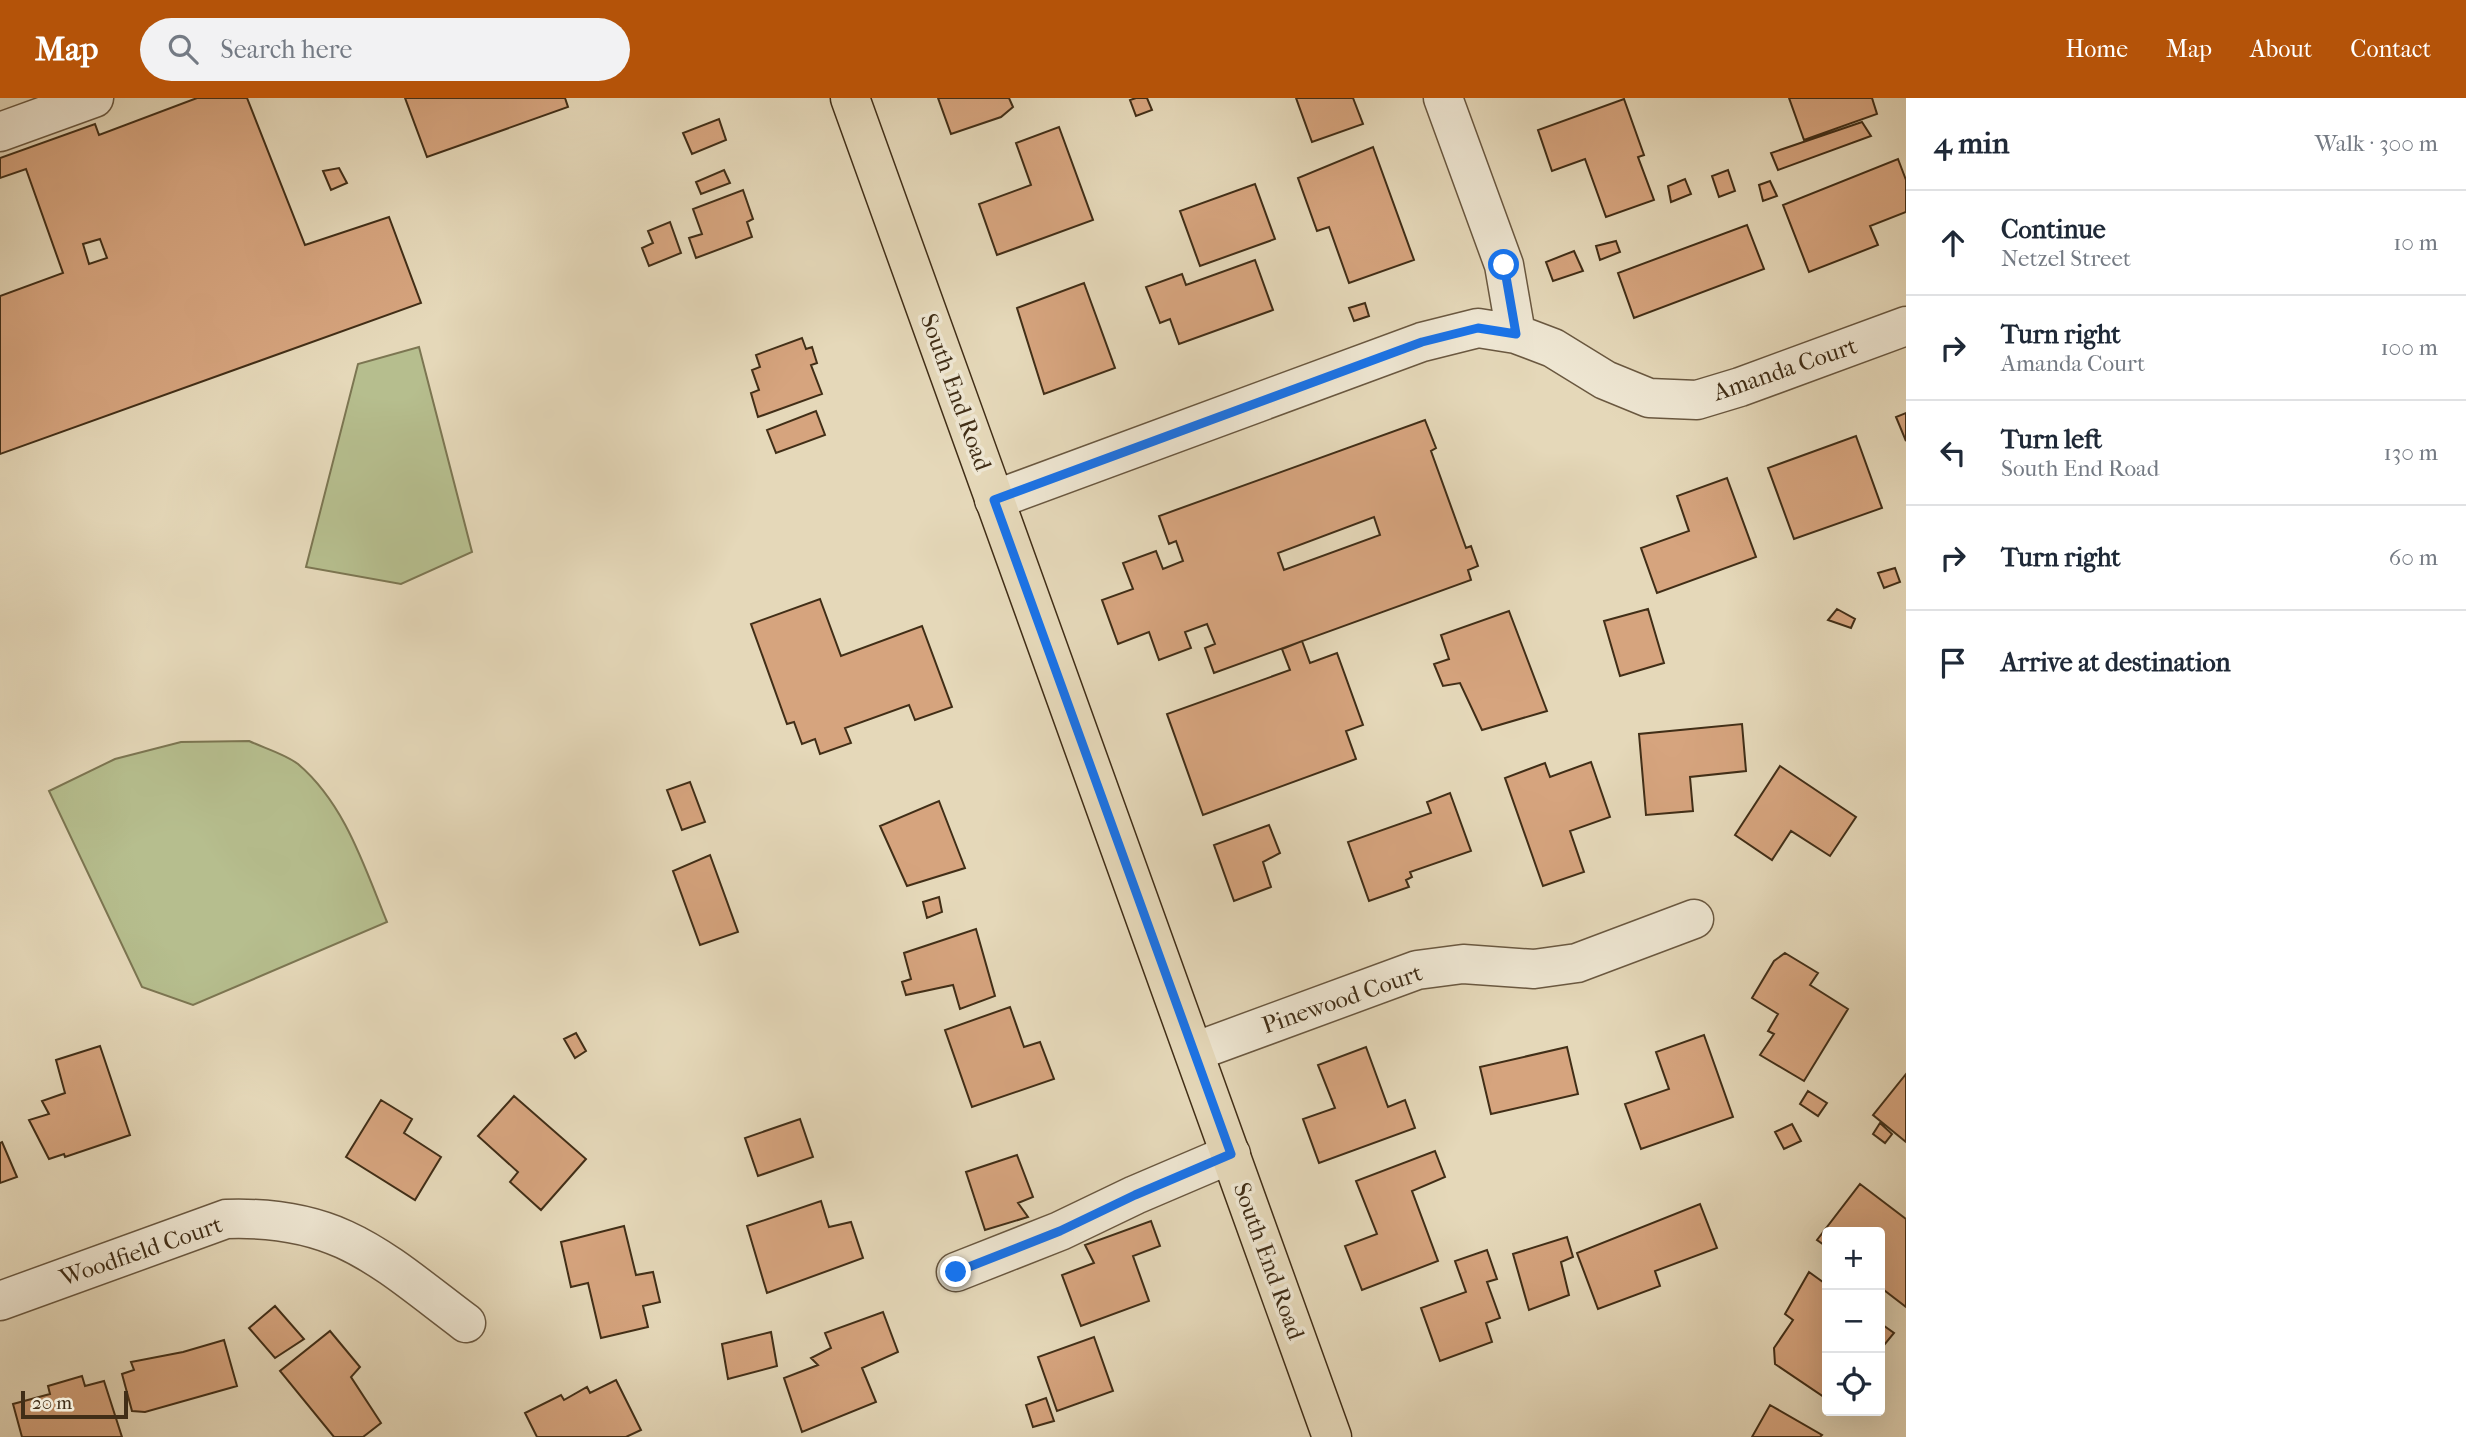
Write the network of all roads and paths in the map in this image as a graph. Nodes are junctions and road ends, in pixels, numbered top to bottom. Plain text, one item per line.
1 (94, 98) edge
2 (850, 98) edge
3 (1443, 98) edge
4 (0, 132) edge
5 (1906, 326) edge
6 (1516, 334) junction
7 (994, 500) junction
8 (1695, 919) dead end
9 (1194, 1052) junction
10 (1231, 1154) junction
11 (956, 1272) dead end
12 (0, 1301) edge
13 (466, 1323) dead end
14 (1322, 1432) edge

1 - 4 street
2 - 7 main road, South End Road
3 - 6 street
5 - 6 street, Amanda Court
6 - 7 street, Amanda Court
7 - 9 main road, South End Road
8 - 9 street, Pinewood Court
9 - 10 main road, South End Road
10 - 11 street
10 - 14 main road, South End Road
12 - 13 street, Woodfield Court

